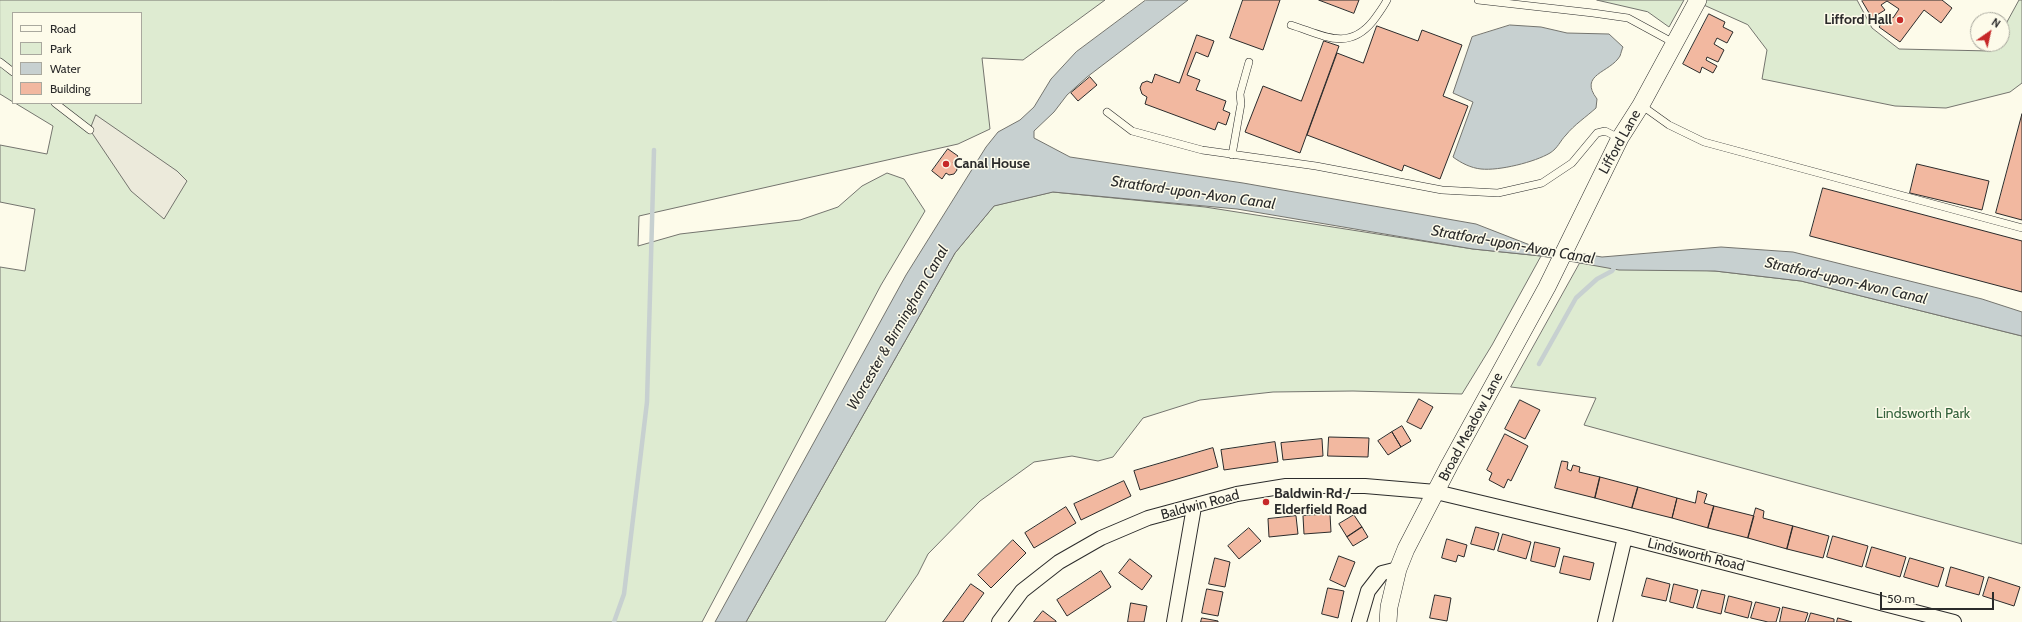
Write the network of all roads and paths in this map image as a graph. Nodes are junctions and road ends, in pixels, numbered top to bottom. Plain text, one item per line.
1 (1386, 0) edge
2 (1478, 0) edge
3 (1698, 0) edge
4 (1291, 25) dead end
5 (1675, 43) junction
6 (0, 62) edge
7 (1249, 62) dead end
8 (12, 71) edge
9 (56, 104) edge
10 (1640, 105) junction
11 (1107, 112) dead end
12 (90, 130) dead end
13 (1620, 138) junction
14 (1232, 155) junction
15 (2022, 228) edge
16 (1547, 287) joint
17 (1436, 492) junction
18 (1194, 507) junction
19 (1626, 537) junction
20 (1398, 569) junction
21 (999, 622) edge
22 (1174, 622) edge
23 (1359, 622) edge
24 (1388, 622) edge
25 (1605, 622) edge
26 (1954, 622) edge

1 - 4 lane
2 - 5 lane
3 - 5 street, Lifford Lane
5 - 10 street, Lifford Lane
6 - 8 lane
7 - 14 lane
9 - 12 lane
10 - 13 street, Lifford Lane
10 - 15 lane
11 - 14 lane
13 - 14 lane
13 - 16 street, Lifford Lane
16 - 17 street, Broad Meadow Lane
17 - 18 street, Baldwin Road
17 - 19 street, Lindsworth Road
17 - 20 street, Broad Meadow Lane
18 - 21 street, Baldwin Road
18 - 22 street
19 - 25 street
19 - 26 street, Lindsworth Road
20 - 23 street
20 - 24 street, Broad Meadow Lane

